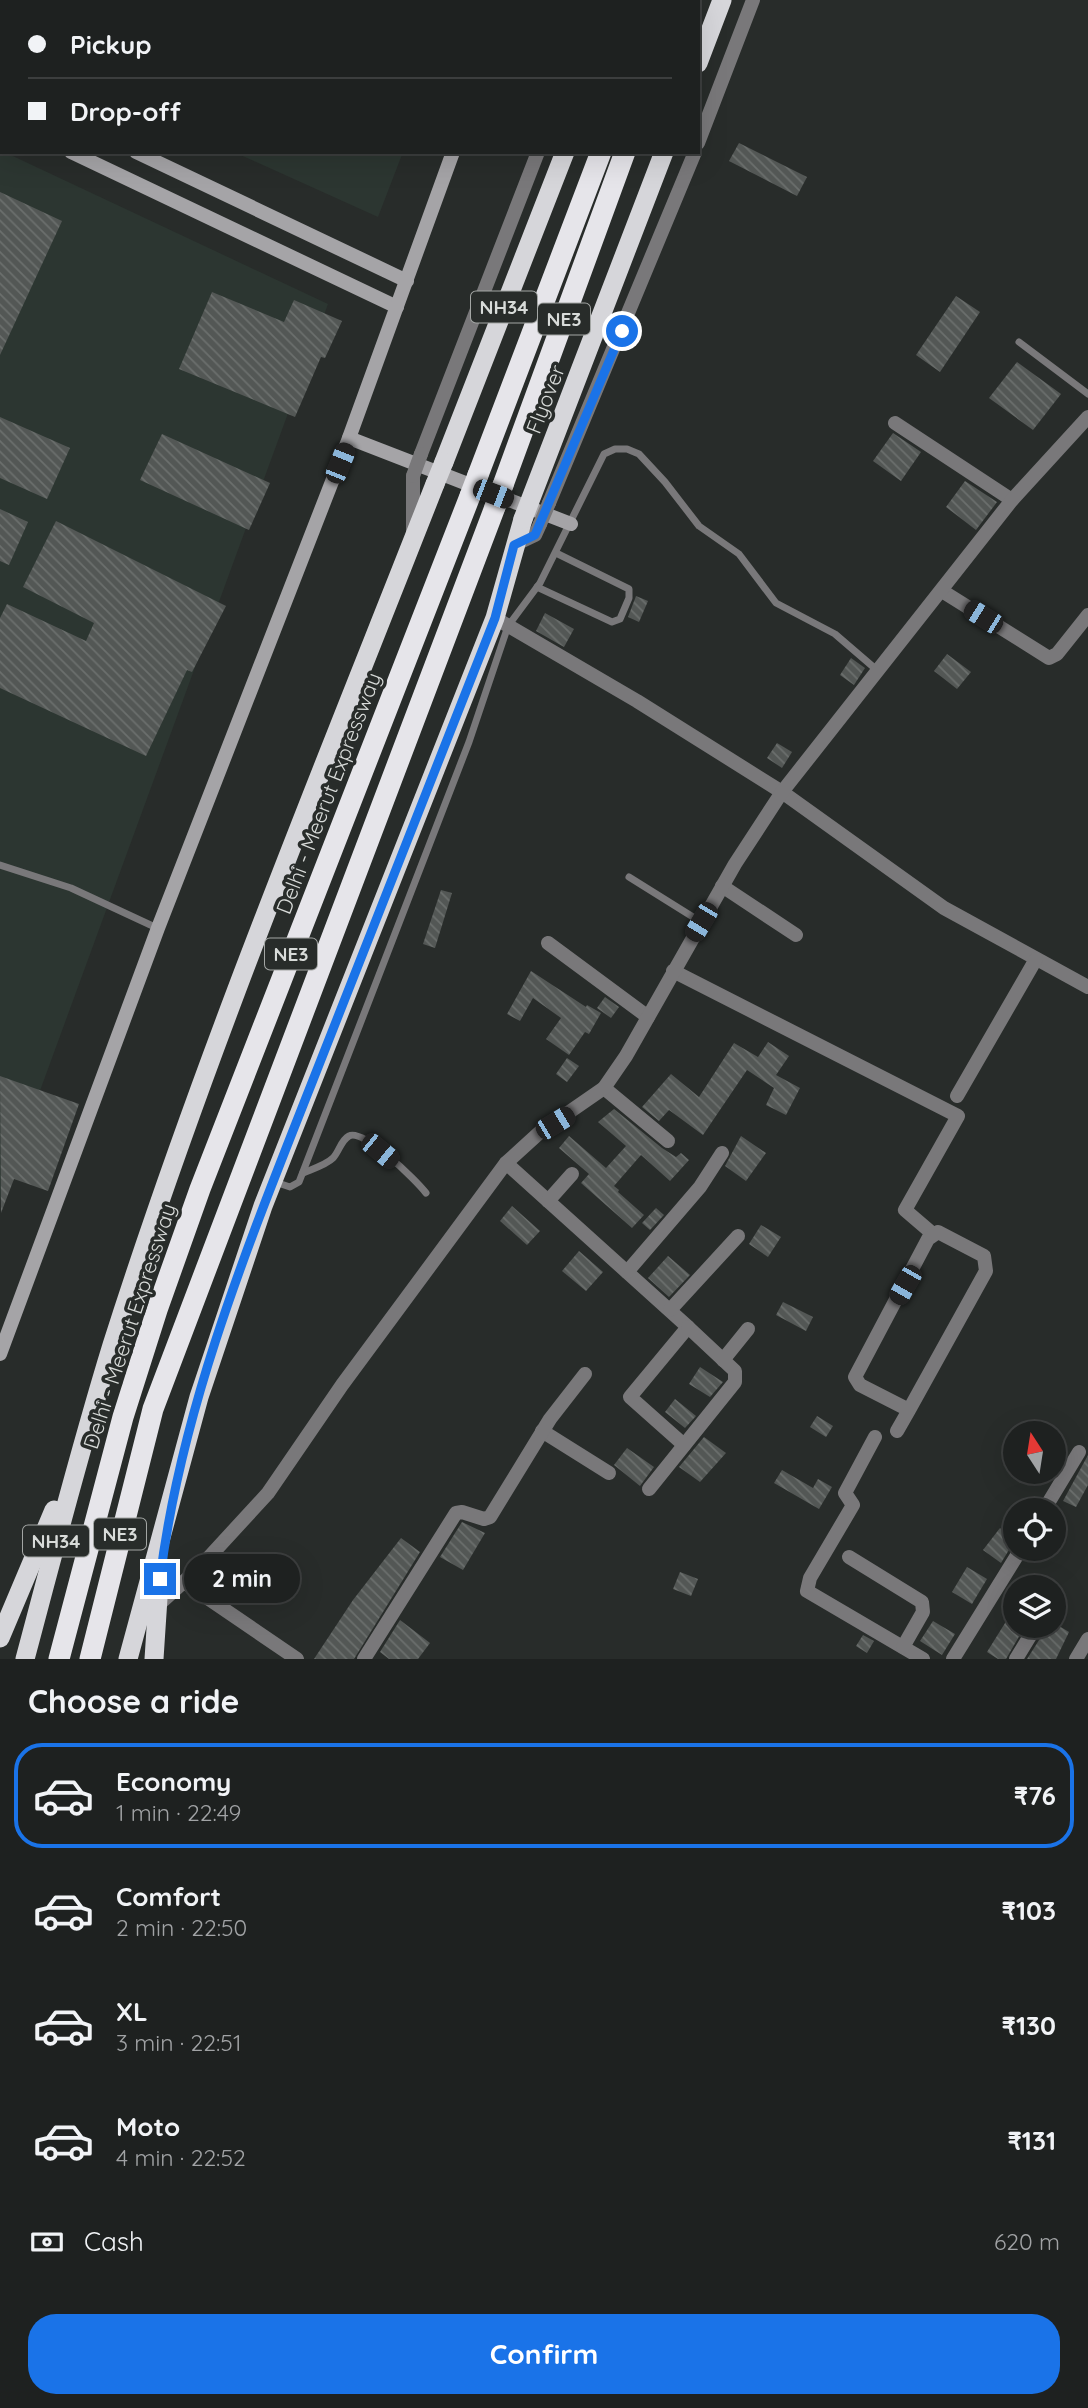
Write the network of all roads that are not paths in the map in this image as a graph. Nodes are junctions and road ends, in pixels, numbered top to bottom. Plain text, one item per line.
1 (722, 0) edge
2 (753, 0) edge
3 (700, 58) edge
4 (700, 138) edge
5 (75, 154) edge
6 (140, 154) edge
7 (452, 154) edge
8 (537, 154) edge
9 (564, 154) edge
10 (600, 154) edge
11 (624, 154) edge
12 (663, 154) edge
13 (694, 154) edge
14 (407, 281) junction
15 (397, 307) junction
16 (1019, 342) dead end
17 (1088, 394) edge
18 (1088, 417) edge
19 (895, 423) dead end
20 (349, 438) junction
21 (1012, 500) junction
22 (531, 522) junction
23 (571, 524) junction
24 (413, 541) junction
25 (556, 553) junction
26 (537, 587) junction
27 (942, 591) junction
28 (1088, 615) edge
29 (501, 622) junction
30 (879, 672) junction
31 (782, 792) junction
32 (0, 865) edge
33 (629, 877) dead end
34 (722, 887) junction
35 (701, 922) junction
36 (158, 928) junction
37 (796, 935) dead end
38 (548, 943) dead end
39 (1036, 959) junction
40 (673, 971) junction
41 (1088, 986) edge
42 (648, 1017) junction
43 (604, 1088) junction
44 (957, 1096) dead end
45 (668, 1141) dead end
46 (722, 1153) dead end
47 (506, 1163) junction
48 (303, 1173) junction
49 (572, 1174) dead end
50 (273, 1181) junction
51 (426, 1193) dead end
52 (548, 1201) junction
53 (933, 1234) junction
54 (738, 1236) dead end
55 (628, 1272) junction
56 (670, 1310) junction
57 (688, 1327) junction
58 (748, 1329) dead end
59 (0, 1354) edge
60 (723, 1360) junction
61 (585, 1374) dead end
62 (909, 1410) junction
63 (89, 1423) junction
64 (897, 1431) dead end
65 (542, 1432) junction
66 (875, 1437) dead end
67 (684, 1445) junction
68 (1079, 1452) dead end
69 (608, 1473) dead end
70 (649, 1489) dead end
71 (1052, 1498) edge
72 (167, 1524) junction
73 (849, 1557) dead end
74 (1014, 1561) edge
75 (184, 1582) junction
76 (157, 1606) junction
77 (0, 1638) edge
78 (1029, 1638) edge
79 (1088, 1639) edge
80 (903, 1647) junction
81 (26, 1659) edge
82 (60, 1659) edge
83 (90, 1659) edge
84 (128, 1659) edge
85 (154, 1659) edge
86 (297, 1659) edge
87 (364, 1659) edge
88 (923, 1659) edge
89 (953, 1659) edge
90 (1016, 1659) edge
91 (1076, 1659) edge

1 - 3 highway
2 - 4 street
5 - 15 main road
6 - 14 main road
7 - 14 main road
8 - 24 street, bridge
9 - 24 highway, NH34, bridge
10 - 82 highway, Delhi - Meerut Expressway / NE3, bridge
11 - 83 highway, NE3, bridge
12 - 22 highway, Flyover, bridge
13 - 22 street, bridge
14 - 15 main road
15 - 20 main road
16 - 17 lane
18 - 21 street
19 - 21 street
20 - 23 main road
20 - 36 main road
21 - 27 street
22 - 29 highway, Flyover
23 - 25 lane
23 - 30 lane
24 - 63 highway, NH34
25 - 26 lane
25 - 26 lane
26 - 29 lane
27 - 28 street
27 - 30 street
29 - 31 street
29 - 48 lane
29 - 50 highway, Flyover
30 - 31 street
31 - 34 street
31 - 39 street
32 - 36 lane
33 - 35 lane
34 - 35 street
34 - 37 street
35 - 40 street
36 - 59 main road
38 - 42 street
39 - 41 street
39 - 44 street
40 - 42 street
40 - 53 street
42 - 43 street
43 - 45 street
43 - 47 street
46 - 55 street
47 - 52 street
47 - 75 street
48 - 50 lane
48 - 51 lane
49 - 52 street
50 - 72 highway, Flyover
52 - 55 street
53 - 62 street
53 - 62 street
54 - 56 street
55 - 56 street
56 - 57 street
57 - 60 street
57 - 67 street
58 - 60 street
60 - 67 street
61 - 65 street
62 - 64 street
63 - 77 highway
63 - 81 highway, NH34
65 - 69 street
65 - 87 street
66 - 80 street
67 - 70 street
68 - 71 street
72 - 76 highway
72 - 84 highway
73 - 80 street
74 - 89 street
75 - 76 street
75 - 86 street
76 - 85 highway
78 - 90 street
79 - 91 street
80 - 88 street

